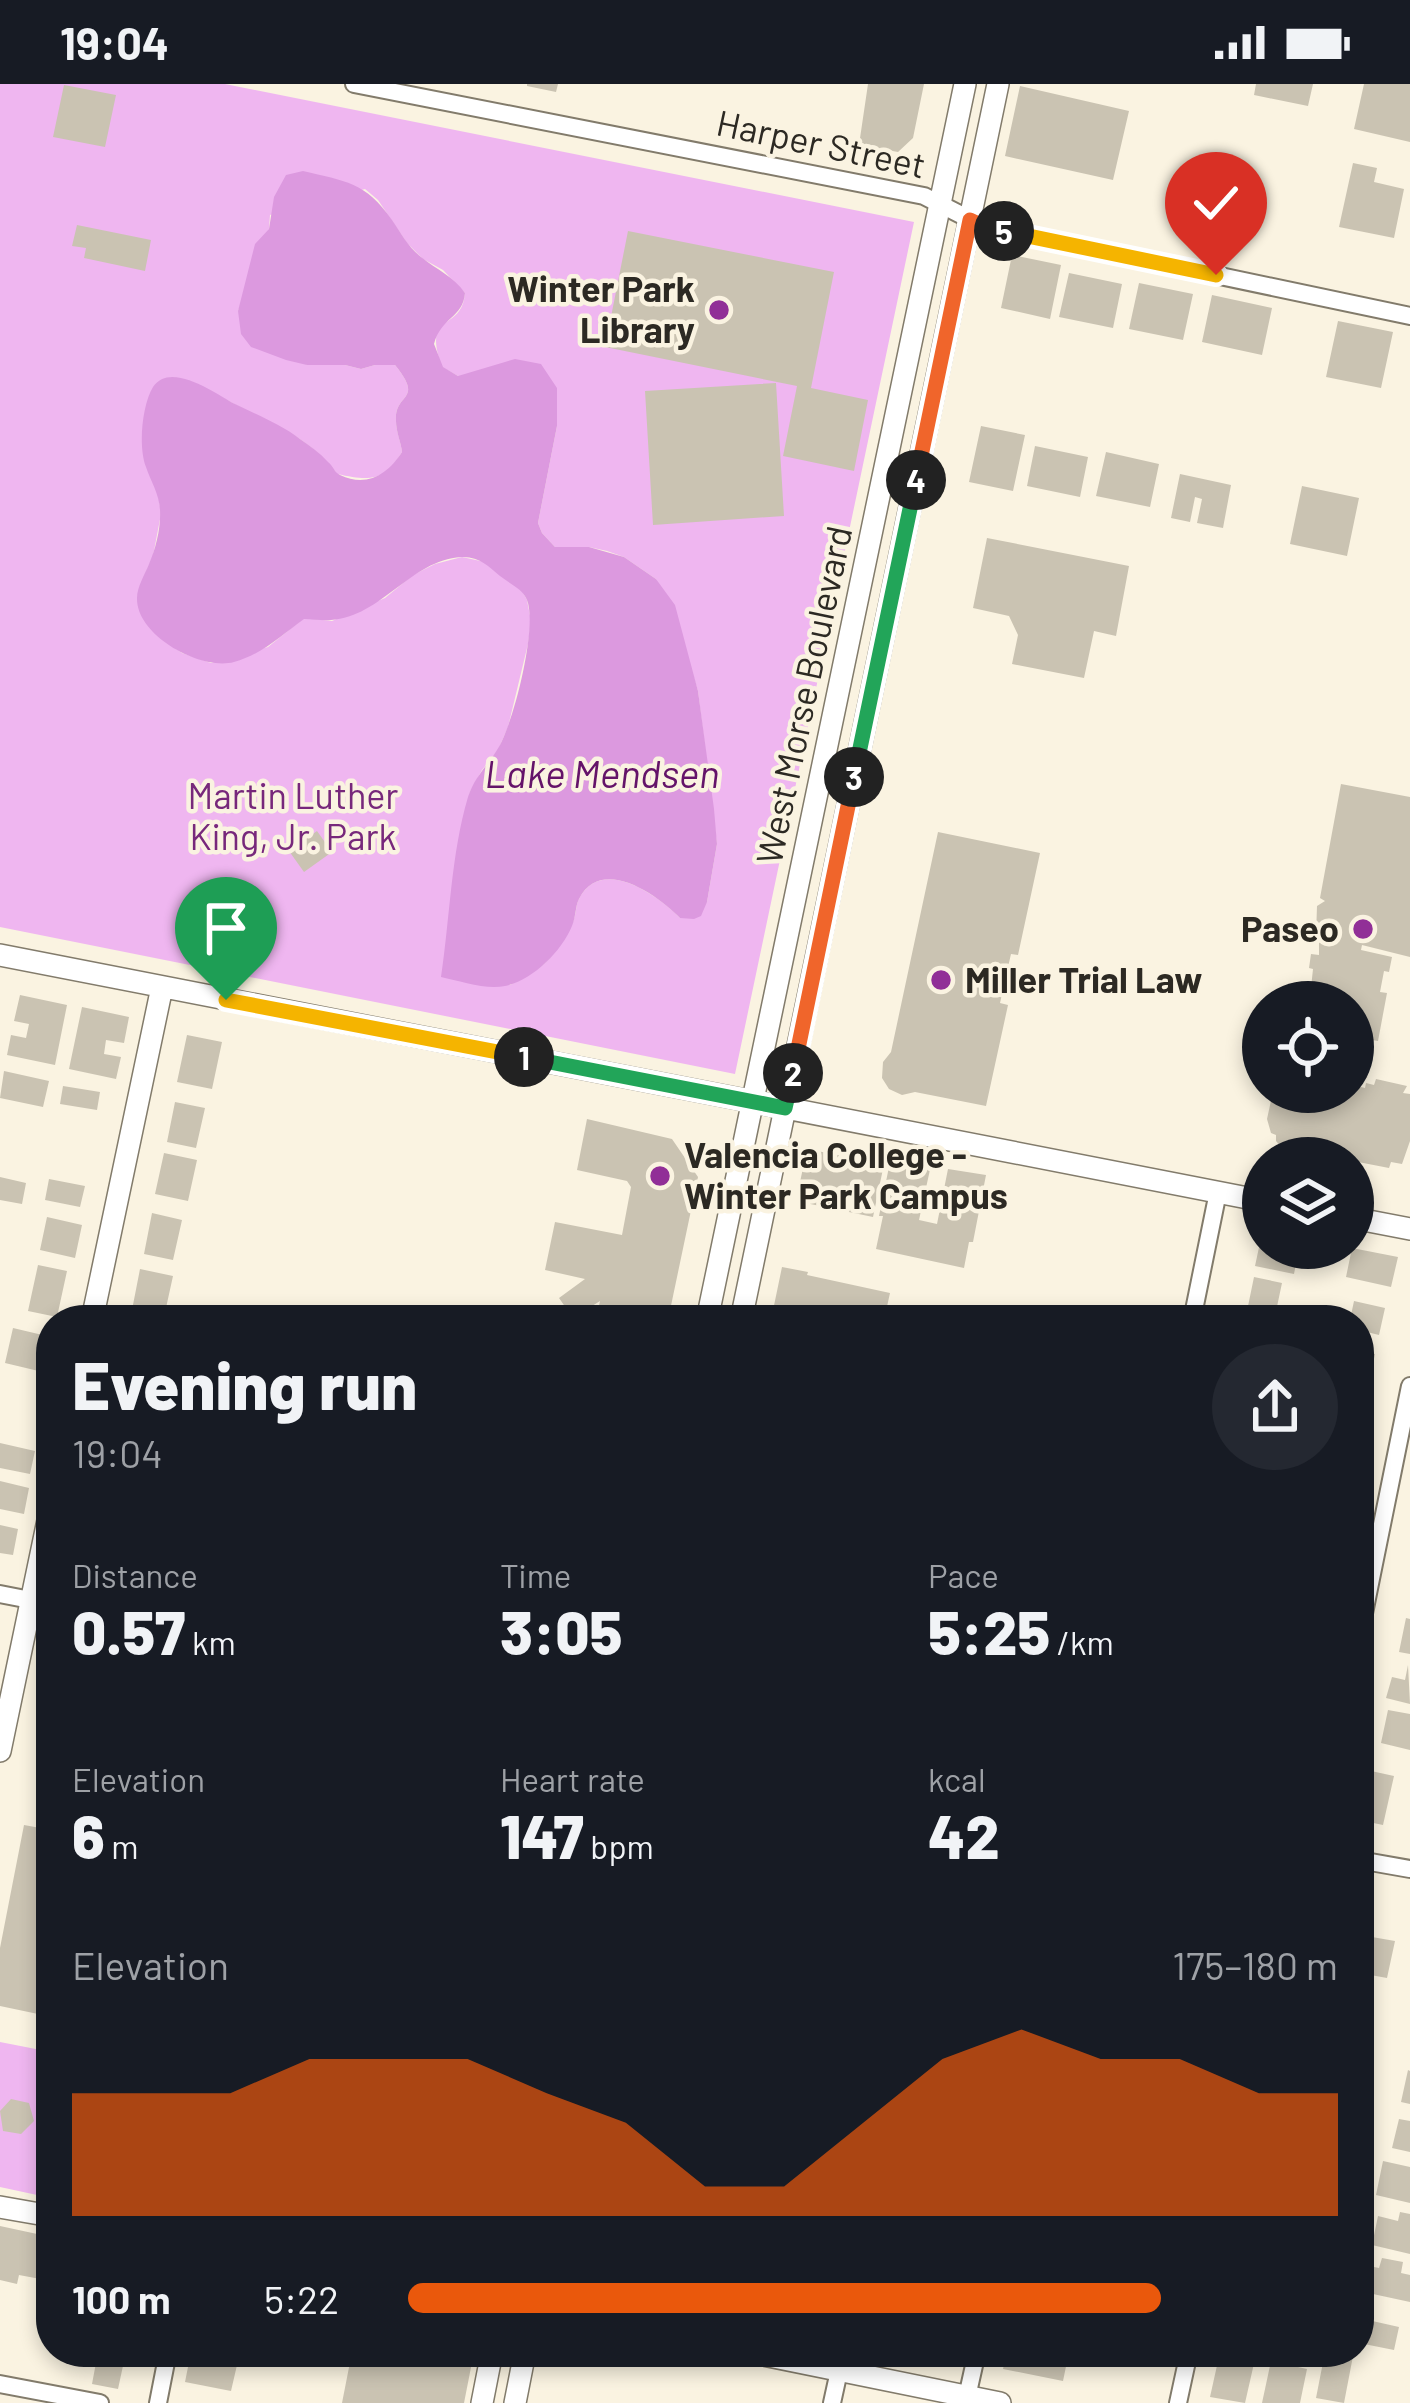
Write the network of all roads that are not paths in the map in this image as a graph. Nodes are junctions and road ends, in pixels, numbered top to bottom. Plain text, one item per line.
1 (354, 84) edge
2 (965, 84) edge
3 (998, 84) edge
4 (940, 204) junction
5 (970, 220) junction
6 (1410, 316) edge
7 (833, 721) junction
8 (864, 727) junction
9 (0, 955) edge
10 (162, 987) junction
11 (753, 1102) junction
12 (785, 1108) junction
13 (1218, 1192) junction
14 (1242, 1197) edge
15 (1374, 1222) edge
16 (1410, 1229) edge
17 (95, 1305) edge
18 (710, 1305) edge
19 (744, 1305) edge
20 (1195, 1305) edge
21 (1410, 1386) edge
22 (1374, 1564) edge
23 (0, 1594) edge
24 (36, 1601) edge
25 (36, 1620) edge
26 (0, 1751) edge
27 (1374, 1863) edge
28 (1410, 1869) edge
29 (0, 2206) edge
30 (36, 2213) edge
31 (165, 2367) edge
32 (489, 2367) edge
33 (522, 2367) edge
34 (820, 2367) edge
35 (973, 2367) edge
36 (1186, 2367) edge
37 (839, 2371) junction
38 (0, 2384) edge
39 (967, 2397) junction
40 (100, 2403) edge
41 (158, 2403) edge
42 (482, 2403) edge
43 (515, 2403) edge
44 (832, 2403) edge
45 (1000, 2403) edge
46 (1178, 2403) edge

1 - 4 street, Harper Street
2 - 4 street, West Morse Boulevard
3 - 5 street, West Morse Boulevard
4 - 5 street, Harper Street
4 - 7 street, West Morse Boulevard
5 - 6 street, Harper Street
5 - 8 street, West Morse Boulevard
7 - 8 street
7 - 11 street, West Morse Boulevard
8 - 12 street, West Morse Boulevard
9 - 10 street
10 - 11 street
10 - 17 street
11 - 12 street
11 - 18 street, West Morse Boulevard
12 - 13 street
12 - 19 street, West Morse Boulevard
13 - 14 street
13 - 20 street
15 - 16 street
21 - 22 street
23 - 24 street
25 - 26 street
27 - 28 street
29 - 30 street
31 - 41 street
32 - 42 street
33 - 43 street
34 - 37 street
35 - 39 street
36 - 46 street
37 - 39 street
37 - 44 street
38 - 40 street
39 - 45 street

